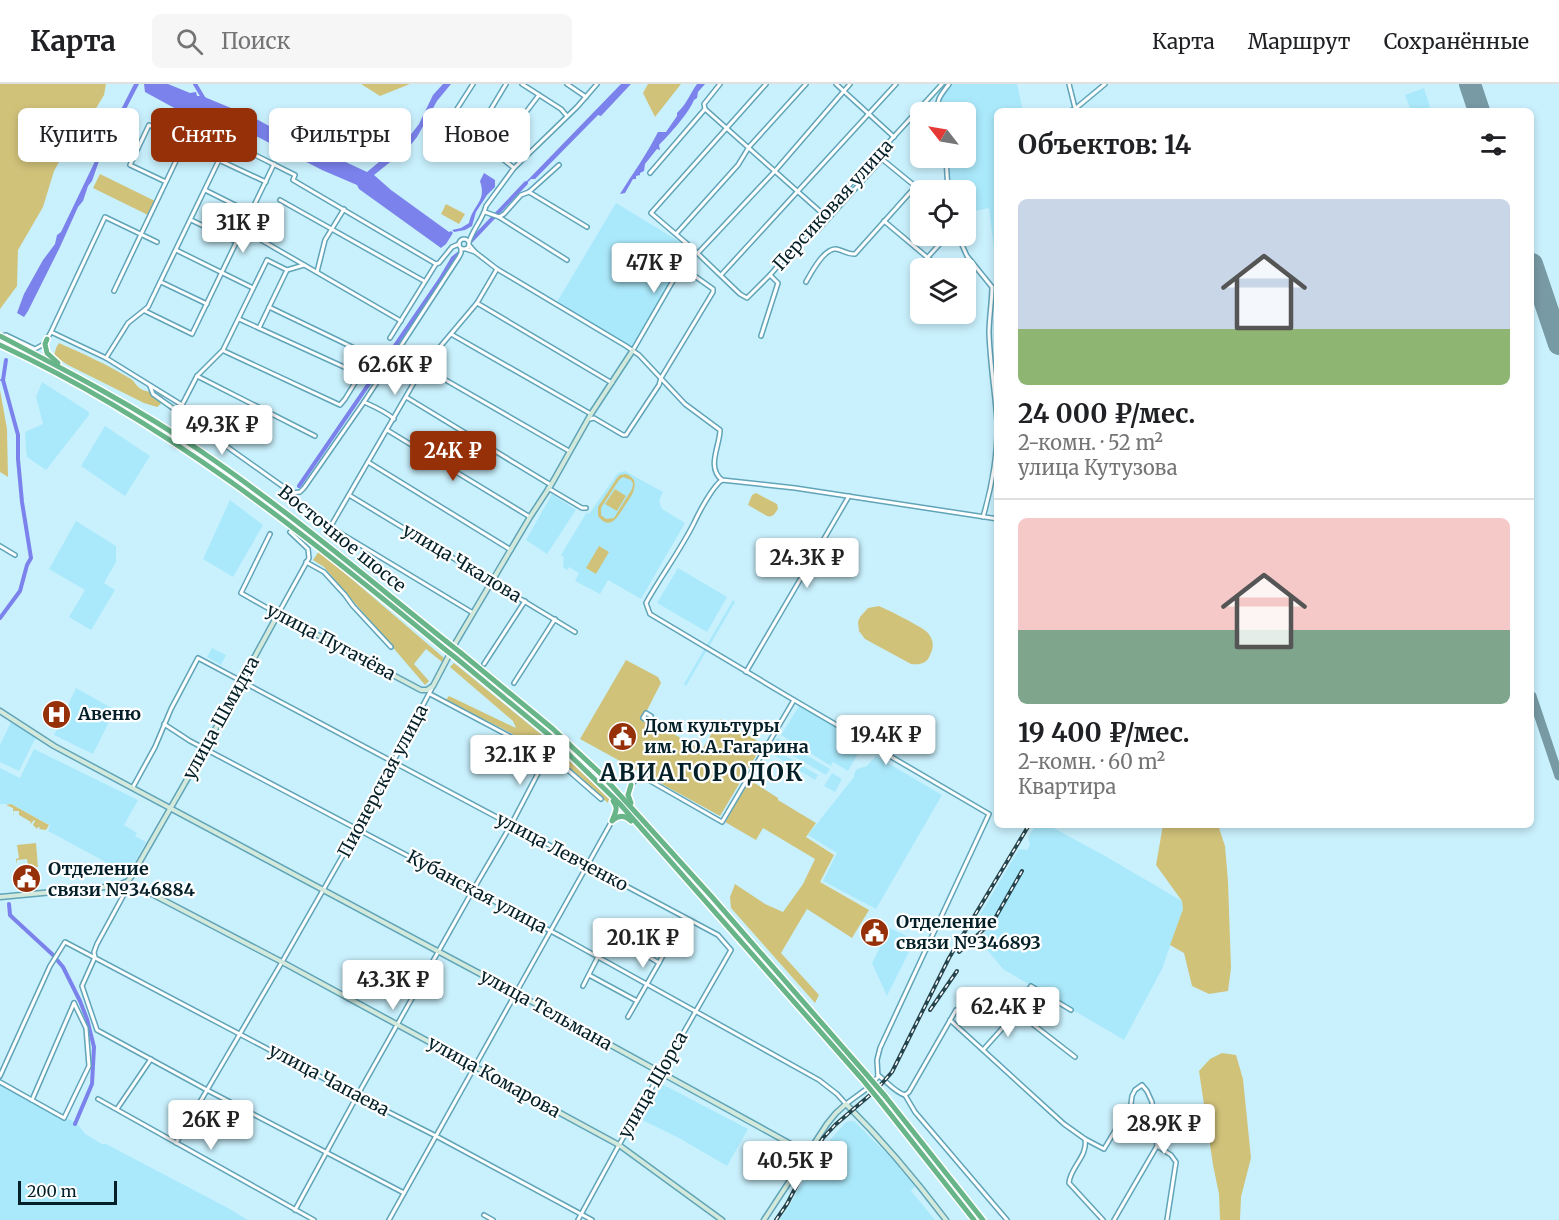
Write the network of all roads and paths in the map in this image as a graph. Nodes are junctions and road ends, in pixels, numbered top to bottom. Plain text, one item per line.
1 (473, 84) edge
2 (506, 84) edge
3 (522, 84) edge
4 (567, 84) edge
5 (597, 84) edge
6 (720, 84) edge
7 (766, 84) edge
8 (806, 84) edge
9 (836, 84) edge
10 (850, 84) edge
11 (896, 84) edge
12 (942, 84) edge
13 (949, 84) edge
14 (1069, 84) edge
15 (1105, 84) edge
16 (844, 91) junction
17 (539, 95) junction
18 (586, 97) junction
19 (938, 102) edge
20 (458, 108) edge
21 (492, 108) edge
22 (529, 108) edge
23 (1075, 108) edge
24 (1077, 108) edge
25 (705, 109) junction
26 (869, 114) junction
27 (568, 116) junction
28 (727, 128) junction
29 (894, 137) junction
30 (749, 147) junction
31 (877, 154) junction
32 (257, 156) edge
33 (882, 159) junction
34 (218, 162) edge
35 (223, 162) edge
36 (506, 162) edge
37 (274, 164) junction
38 (559, 165) dead end
39 (514, 168) junction
40 (775, 171) junction
41 (650, 173) dead end
42 (166, 182) junction
43 (266, 182) junction
44 (910, 183) edge
45 (205, 190) junction
46 (797, 191) junction
47 (529, 192) junction
48 (910, 192) edge
49 (280, 200) dead end
50 (344, 209) junction
51 (485, 212) junction
52 (251, 213) junction
53 (823, 214) junction
54 (499, 218) junction
55 (190, 220) junction
56 (884, 221) junction
57 (587, 227) dead end
58 (332, 229) junction
59 (818, 230) dead end
60 (472, 232) junction
61 (141, 234) junction
62 (676, 234) junction
63 (464, 239) junction
64 (261, 240) dead end
65 (157, 242) dead end
66 (237, 243) junction
67 (469, 243) junction
68 (459, 244) junction
69 (938, 246) edge
70 (962, 246) edge
71 (692, 248) junction
72 (461, 249) junction
73 (466, 249) junction
74 (176, 250) junction
75 (475, 252) junction
76 (698, 254) junction
77 (927, 258) joint
78 (567, 260) dead end
79 (436, 264) junction
80 (304, 266) junction
81 (682, 267) junction
82 (497, 269) junction
83 (287, 270) junction
84 (317, 272) junction
85 (222, 273) junction
86 (721, 275) junction
87 (770, 275) junction
88 (424, 281) junction
89 (161, 282) junction
90 (806, 282) dead end
91 (253, 288) junction
92 (114, 291) dead end
93 (477, 303) junction
94 (207, 304) junction
95 (269, 307) junction
96 (145, 311) junction
97 (239, 319) junction
98 (401, 321) junction
99 (258, 328) junction
100 (51, 332) junction
101 (451, 334) junction
102 (0, 336) edge
103 (761, 336) dead end
104 (390, 338) dead end
105 (47, 339) junction
106 (0, 345) edge
107 (223, 350) junction
108 (633, 350) junction
109 (106, 358) junction
110 (375, 358) dead end
111 (423, 367) junction
112 (73, 374) junction
113 (197, 376) junction
114 (661, 378) junction
115 (612, 383) junction
116 (149, 384) junction
117 (994, 394) edge
118 (406, 397) junction
119 (364, 402) junction
120 (591, 416) junction
121 (394, 419) junction
122 (387, 430) junction
123 (315, 436) dead end
124 (569, 451) junction
125 (368, 462) junction
126 (994, 472) edge
127 (722, 480) junction
128 (550, 487) junction
129 (349, 495) junction
130 (849, 496) junction
131 (585, 508) dead end
132 (530, 517) junction
133 (983, 517) junction
134 (994, 518) edge
135 (290, 532) dead end
136 (270, 534) dead end
137 (0, 546) edge
138 (511, 550) junction
139 (15, 555) dead end
140 (306, 562) junction
141 (492, 580) junction
142 (525, 601) junction
143 (473, 613) junction
144 (278, 614) junction
145 (555, 619) junction
146 (575, 632) dead end
147 (445, 644) junction
148 (391, 647) dead end
149 (484, 664) dead end
150 (746, 672) junction
151 (241, 681) junction
152 (514, 683) dead end
153 (433, 686) junction
154 (423, 690) junction
155 (430, 694) junction
156 (794, 700) junction
157 (0, 711) edge
158 (164, 724) junction
159 (551, 732) junction
160 (205, 748) junction
161 (547, 756) junction
162 (394, 762) junction
163 (600, 773) junction
164 (599, 784) junction
165 (631, 785) junction
166 (133, 787) junction
167 (601, 799) dead end
168 (171, 808) junction
169 (612, 821) junction
170 (644, 821) junction
171 (511, 825) junction
172 (358, 829) junction
173 (643, 830) junction
174 (676, 857) junction
175 (670, 861) junction
176 (587, 864) junction
177 (131, 877) junction
178 (117, 886) junction
179 (128, 887) junction
180 (324, 890) junction
181 (473, 890) junction
182 (0, 897) edge
183 (618, 923) dead end
184 (550, 932) junction
185 (611, 934) junction
186 (669, 944) dead end
187 (730, 950) joint
188 (439, 952) junction
189 (95, 957) junction
190 (598, 957) junction
191 (282, 962) junction
192 (659, 963) junction
193 (589, 975) junction
194 (647, 984) junction
195 (583, 986) dead end
196 (516, 993) junction
197 (637, 1001) junction
198 (956, 1010) dead end
199 (1071, 1010) dead end
200 (695, 1011) junction
201 (1017, 1012) junction
202 (628, 1017) dead end
203 (950, 1020) junction
204 (398, 1024) junction
205 (241, 1034) junction
206 (983, 1050) junction
207 (1075, 1057) dead end
208 (151, 1059) junction
209 (475, 1067) junction
210 (661, 1072) junction
211 (878, 1075) junction
212 (0, 1076) edge
213 (0, 1082) edge
214 (207, 1090) junction
215 (905, 1095) junction
216 (357, 1096) junction
217 (98, 1099) dead end
218 (883, 1099) junction
219 (32, 1100) junction
220 (846, 1104) junction
221 (117, 1109) junction
222 (436, 1136) junction
223 (1085, 1139) junction
224 (176, 1143) junction
225 (619, 1145) junction
226 (1157, 1146) junction
227 (326, 1153) junction
228 (807, 1153) junction
229 (404, 1193) junction
230 (295, 1210) junction
231 (581, 1214) junction
232 (484, 1215) dead end
233 (314, 1220) edge
234 (389, 1220) edge
235 (493, 1220) edge
236 (578, 1220) edge
237 (592, 1220) edge
238 (722, 1220) edge
239 (764, 1220) edge
240 (946, 1220) edge
241 (974, 1220) edge
242 (982, 1220) edge
243 (1007, 1220) edge
244 (1103, 1220) edge
245 (1114, 1220) edge
246 (1167, 1220) edge

1 - 20 street
2 - 21 street
3 - 17 street
4 - 18 street
5 - 18 street
6 - 25 street
7 - 28 street
8 - 30 street
9 - 16 street
10 - 16 street
11 - 26 street
12 - 29 street, Персиковая улица
13 - 19 street
14 - 23 street
15 - 24 street
16 - 26 street
16 - 40 street
17 - 22 street
17 - 27 street
18 - 27 street
25 - 28 street
25 - 41 street
26 - 29 street
26 - 46 street
27 - 39 street
28 - 30 street
28 - 62 street
29 - 31 street, Персиковая улица
30 - 40 street
30 - 62 street
31 - 33 street
31 - 53 street, Персиковая улица
32 - 37 street
33 - 44 street
33 - 59 street
34 - 45 street
35 - 43 street
36 - 39 street
37 - 43 street
37 - 50 street
38 - 47 street
39 - 51 street
40 - 46 street
40 - 76 street
42 - 42 street
42 - 61 street
43 - 52 street
45 - 52 street
45 - 55 street
46 - 53 street
46 - 86 street
47 - 54 street
47 - 57 street
48 - 56 street
49 - 58 street
50 - 58 street
50 - 79 street
51 - 54 street
51 - 60 street
52 - 66 street
53 - 87 street, Персиковая улица
54 - 78 street
55 - 66 street
55 - 74 street
56 - 77 street
56 - 90 street
58 - 84 street
58 - 88 street
60 - 63 street
60 - 67 street
61 - 65 street
61 - 92 street
61 - 100 street
62 - 71 street
63 - 67 street
63 - 68 street
64 - 80 street
66 - 85 street
67 - 73 street
67 - 75 street
68 - 72 street
68 - 79 street
69 - 77 street
70 - 117 street
71 - 76 street
71 - 81 street, Пионерская улица
72 - 73 street
72 - 119 street
73 - 75 street
74 - 85 street
74 - 89 street
75 - 82 street
76 - 86 street
79 - 88 street
80 - 83 street
80 - 84 street
81 - 108 street, Пионерская улица
81 - 114 street
82 - 93 street
82 - 108 street
83 - 91 street
83 - 95 street
84 - 98 street
85 - 91 street
85 - 94 street
86 - 87 street, Персиковая улица
87 - 103 street
88 - 98 street
89 - 94 street
89 - 96 street
91 - 97 street
93 - 101 street
93 - 115 street
94 - 96 street
95 - 99 street
95 - 110 street
96 - 109 street
97 - 99 street
97 - 107 street
98 - 104 street
99 - 107 street
100 - 105 street
100 - 109 street
101 - 111 street
101 - 120 street
102 - 105 street
102 - 112 highway, Восточное шоссе
105 - 112 highway
106 - 147 highway, Восточное шоссе
107 - 113 street
108 - 114 street
108 - 115 street, Пионерская улица
109 - 116 street
111 - 118 street
111 - 124 street
112 - 147 highway, Восточное шоссе
113 - 116 street
113 - 123 street
114 - 120 street
114 - 127 street
115 - 120 street, Пионерская улица
116 - 119 street
118 - 121 street
118 - 128 street
119 - 121 street
120 - 124 street, Пионерская улица
121 - 122 street
122 - 125 street
122 - 132 street
124 - 128 street, Пионерская улица
125 - 129 street
125 - 138 street
126 - 133 street
127 - 130 street
127 - 150 street
128 - 131 street
128 - 132 street, Пионерская улица
129 - 141 street, улица Чкалова
129 - 143 street
130 - 133 street
130 - 150 street
132 - 138 street, Пионерская улица
133 - 134 street
135 - 140 street, улица Шмидта
136 - 144 street, улица Пугачёва
137 - 139 street
138 - 141 street, Пионерская улица
140 - 144 street, улица Шмидта
140 - 148 street
141 - 142 street, улица Чкалова
141 - 143 street, Пионерская улица
142 - 145 street, улица Чкалова
142 - 149 street
143 - 153 street, Пионерская улица
144 - 151 street, улица Шмидта
144 - 154 street, улица Пугачёва
145 - 146 street, улица Чкалова
145 - 152 street
147 - 159 highway, bridge
150 - 156 street
151 - 158 street, улица Левченко
151 - 160 street, улица Шмидта
151 - 162 street, улица Левченко
153 - 154 street
153 - 155 street, Пионерская улица
154 - 155 street, улица Пугачёва
155 - 161 street, улица Пугачёва
155 - 162 street, Пионерская улица
156 - 165 street
156 - 211 street
157 - 166 street, улица Тельмана
158 - 160 street, Кубанская улица
158 - 166 street
159 - 163 highway
159 - 164 highway
160 - 168 street, улица Шмидта
160 - 172 street, Кубанская улица
161 - 167 street, улица Пугачёва
161 - 171 street
162 - 171 street, улица Левченко
162 - 172 street, Пионерская улица
163 - 165 highway
163 - 170 highway
164 - 169 highway
164 - 173 highway
165 - 170 highway
166 - 168 street, улица Тельмана
168 - 177 street, улица Шмидта
168 - 180 street, улица Тельмана
169 - 173 highway
169 - 176 street
170 - 174 highway
171 - 176 street, улица Левченко
171 - 181 street
172 - 180 street, Пионерская улица
172 - 181 street, Кубанская улица
173 - 175 highway
174 - 175 highway
174 - 218 highway, bridge
175 - 218 highway, bridge
176 - 184 street
176 - 187 street, улица Левченко
177 - 178 street, улица Шмидта
177 - 179 street, улица Шмидта
178 - 179 street, улица Комарова
178 - 182 street, улица Комарова
179 - 189 street, улица Шмидта
179 - 191 street, улица Комарова
180 - 188 street, улица Тельмана
180 - 191 street, Пионерская улица
181 - 184 street, Кубанская улица
181 - 188 street
183 - 185 street
184 - 190 street, Кубанская улица
184 - 196 street
185 - 190 street
185 - 192 street
186 - 192 street
187 - 200 street, улица Щорса
188 - 196 street, улица Тельмана
188 - 204 street
189 - 205 street, улица Чапаева
189 - 208 street, улица Шмидта
189 - 212 street, улица Чапаева
190 - 193 street
190 - 194 street, Кубанская улица
191 - 204 street, улица Комарова
191 - 205 street, Пионерская улица
192 - 194 street
193 - 195 street
193 - 197 street
194 - 197 street
194 - 200 street, Кубанская улица
196 - 209 street
196 - 210 street, улица Тельмана
197 - 202 street
198 - 203 street
199 - 201 street
200 - 210 street, улица Щорса
200 - 220 street, Кубанская улица
201 - 206 street
201 - 207 street
203 - 206 street
203 - 215 street
204 - 209 street, улица Комарова
204 - 216 street
205 - 214 street, Пионерская улица
205 - 216 street, улица Чапаева
206 - 223 street
208 - 214 street
208 - 221 street
209 - 222 street
209 - 225 street, улица Комарова
210 - 225 street, улица Щорса
210 - 228 street, улица Тельмана
211 - 215 street
211 - 220 street
213 - 219 street
214 - 224 street, Пионерская улица
214 - 227 street
215 - 243 street
216 - 222 street, улица Чапаева
216 - 227 street
217 - 221 street
218 - 241 highway
218 - 242 highway
219 - 219 street
220 - 228 street
220 - 240 street
221 - 224 street
222 - 229 street
222 - 231 street, улица Чапаева
223 - 226 street
223 - 244 street
224 - 230 street
225 - 231 street, улица Щорса
225 - 238 street, улица Комарова
226 - 245 street
226 - 246 street
227 - 229 street
227 - 230 street
228 - 239 street
229 - 234 street
230 - 233 street
231 - 236 street, улица Щорса
231 - 237 street, улица Чапаева
232 - 235 street

